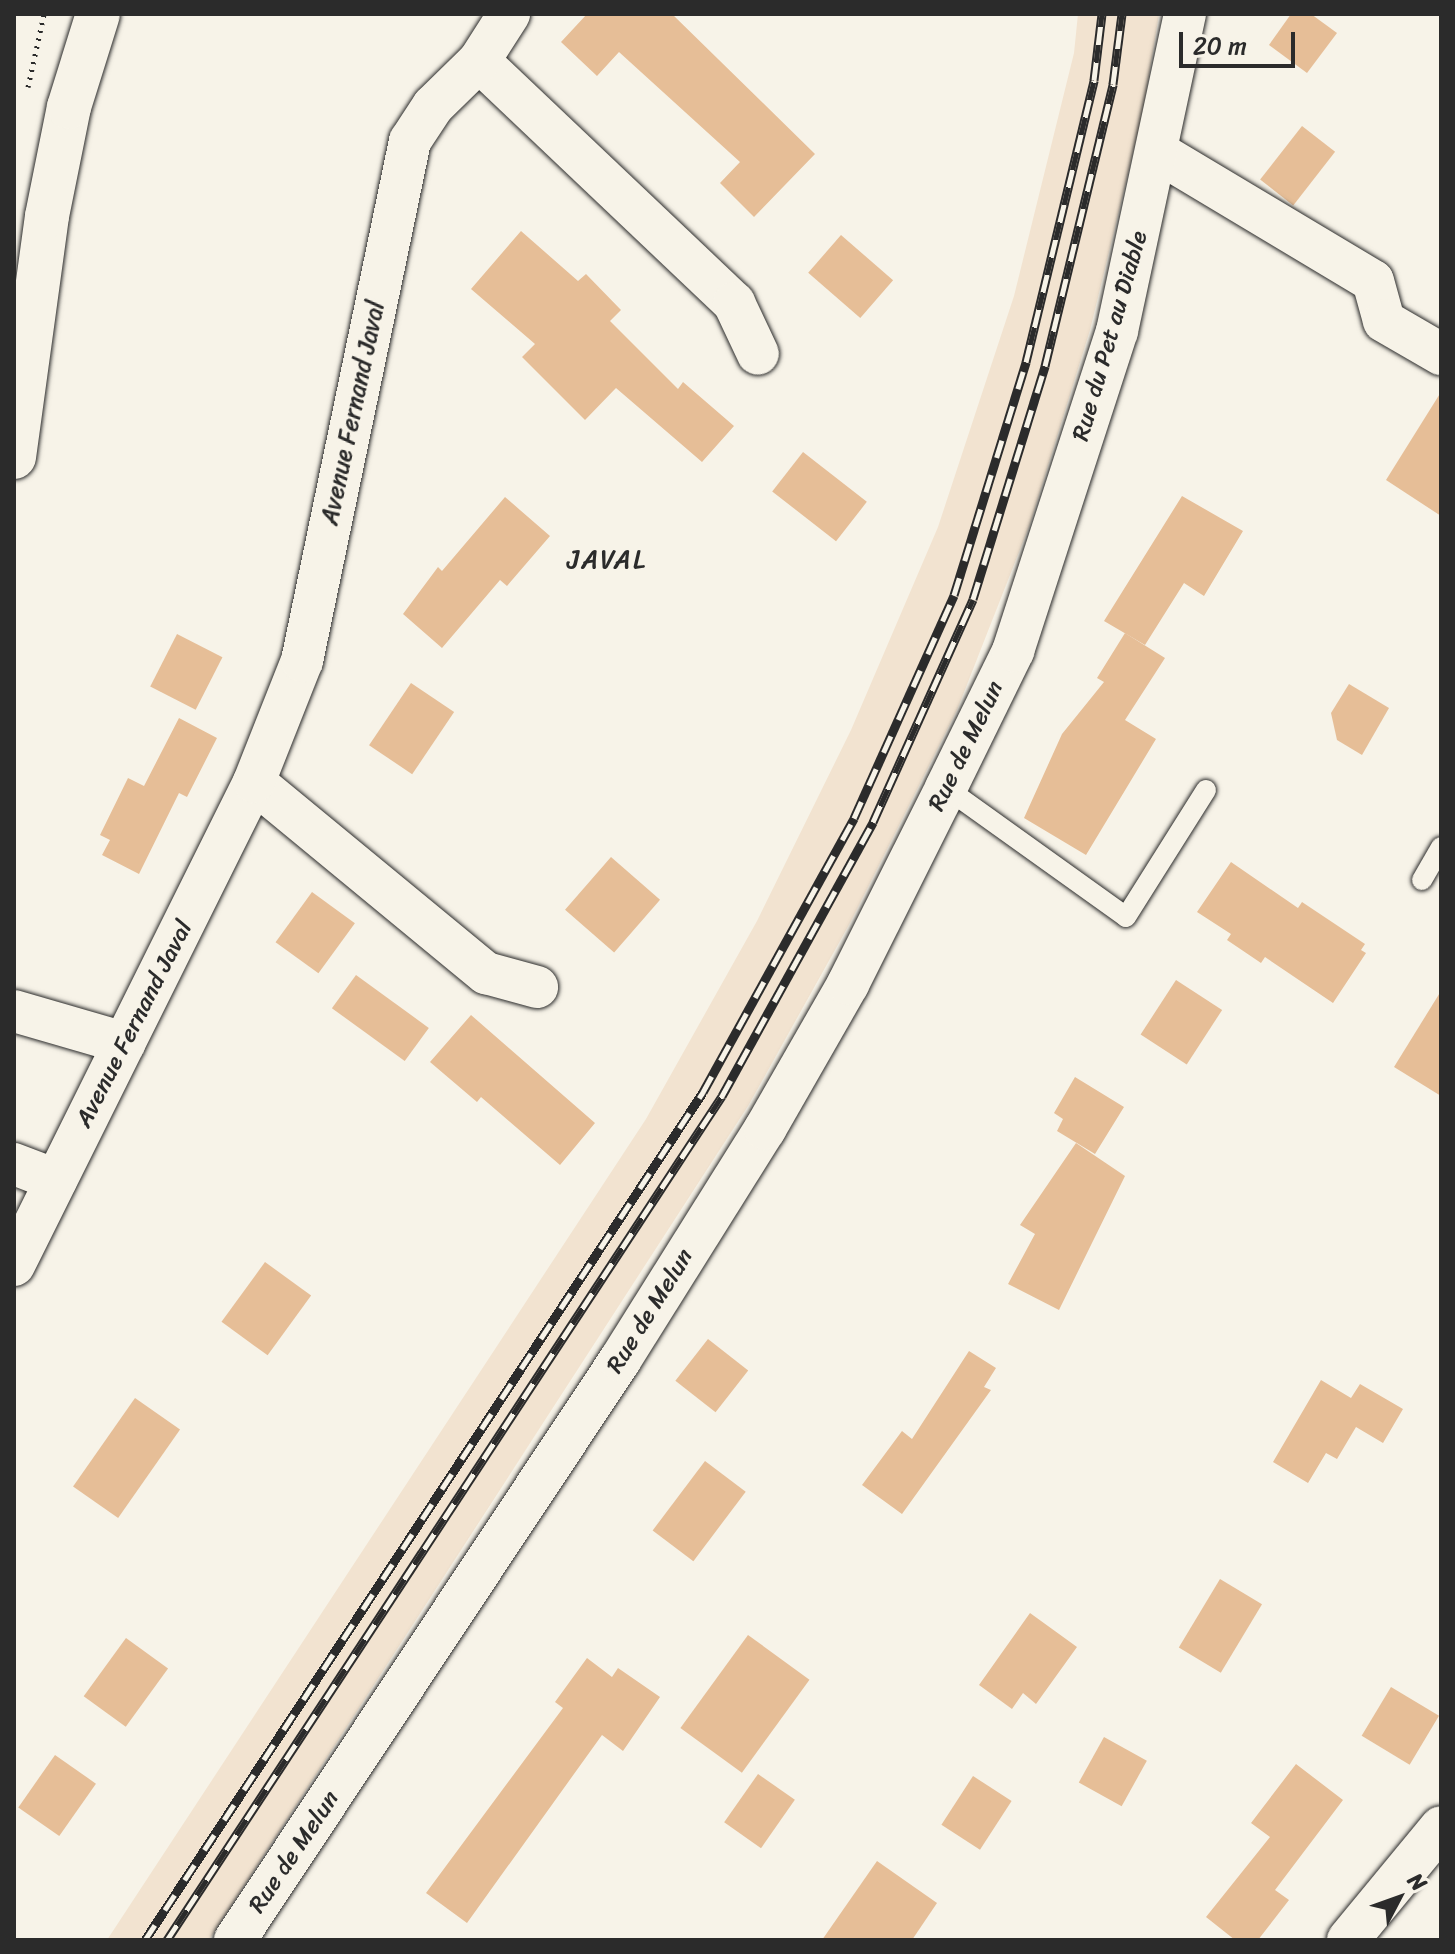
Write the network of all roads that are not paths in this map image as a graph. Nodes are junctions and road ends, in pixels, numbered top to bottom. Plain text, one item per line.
1 (98, 14) edge
2 (509, 14) edge
3 (1185, 14) edge
4 (479, 61) junction
5 (1159, 153) junction
6 (758, 354) dead end
7 (1441, 354) edge
8 (14, 457) edge
9 (1013, 651) joint
10 (254, 782) junction
11 (946, 788) junction
12 (1206, 790) dead end
13 (1441, 847) edge
14 (1422, 880) dead end
15 (537, 987) dead end
16 (14, 1011) edge
17 (124, 1043) junction
18 (14, 1164) edge
19 (56, 1180) junction
20 (14, 1265) edge
21 (1441, 1827) edge
22 (235, 1940) edge
23 (1348, 1940) edge

1 - 8 main road
2 - 4 street, Avenue Fernand Javal
3 - 5 street, Rue du Pet au Diable
4 - 6 street
4 - 10 street, Avenue Fernand Javal
5 - 7 street
5 - 9 street, Rue du Pet au Diable
9 - 11 street, Rue de Melun
10 - 15 street
10 - 17 street, Avenue Fernand Javal
11 - 12 lane
11 - 22 street, Rue de Melun
13 - 14 lane
16 - 17 street
17 - 19 street, Avenue Fernand Javal
18 - 19 street
19 - 20 street, Avenue Fernand Javal
21 - 23 street

